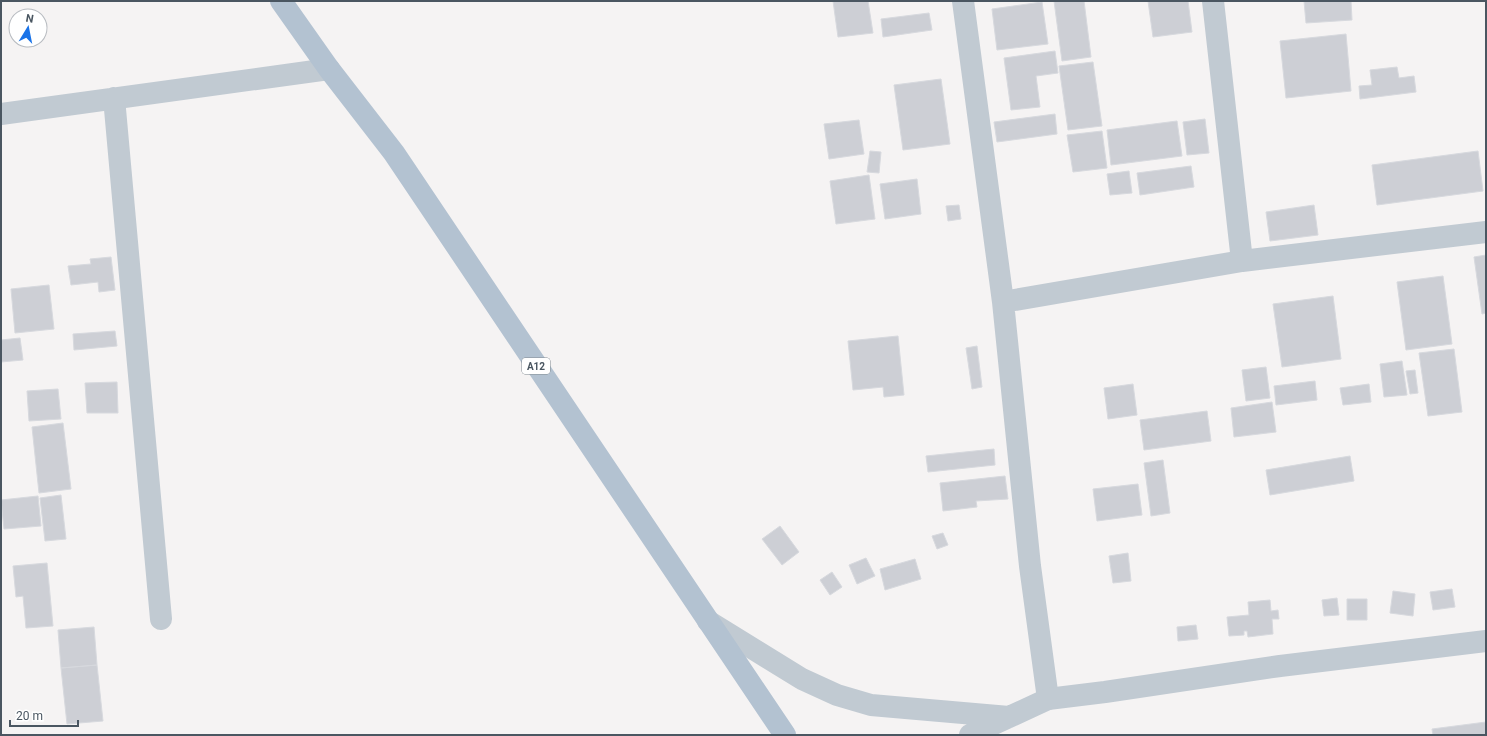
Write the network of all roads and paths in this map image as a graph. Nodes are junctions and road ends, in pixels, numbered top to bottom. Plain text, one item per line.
1 (281, 1) edge
2 (963, 1) edge
3 (1213, 1) edge
4 (329, 69) junction
5 (114, 98) junction
6 (1, 114) edge
7 (1486, 232) edge
8 (1242, 261) junction
9 (1003, 302) junction
10 (160, 619) dead end
11 (708, 622) junction
12 (1486, 641) edge
13 (1048, 699) junction
14 (1010, 717) junction
15 (785, 735) edge
16 (970, 735) edge

1 - 4 main road, A12
2 - 9 street
3 - 8 street
4 - 5 street
4 - 11 main road, A12
5 - 6 street
5 - 10 street
7 - 8 street
8 - 9 street
9 - 13 street
11 - 14 street
11 - 15 main road, A12
12 - 13 street
13 - 14 street
14 - 16 street

